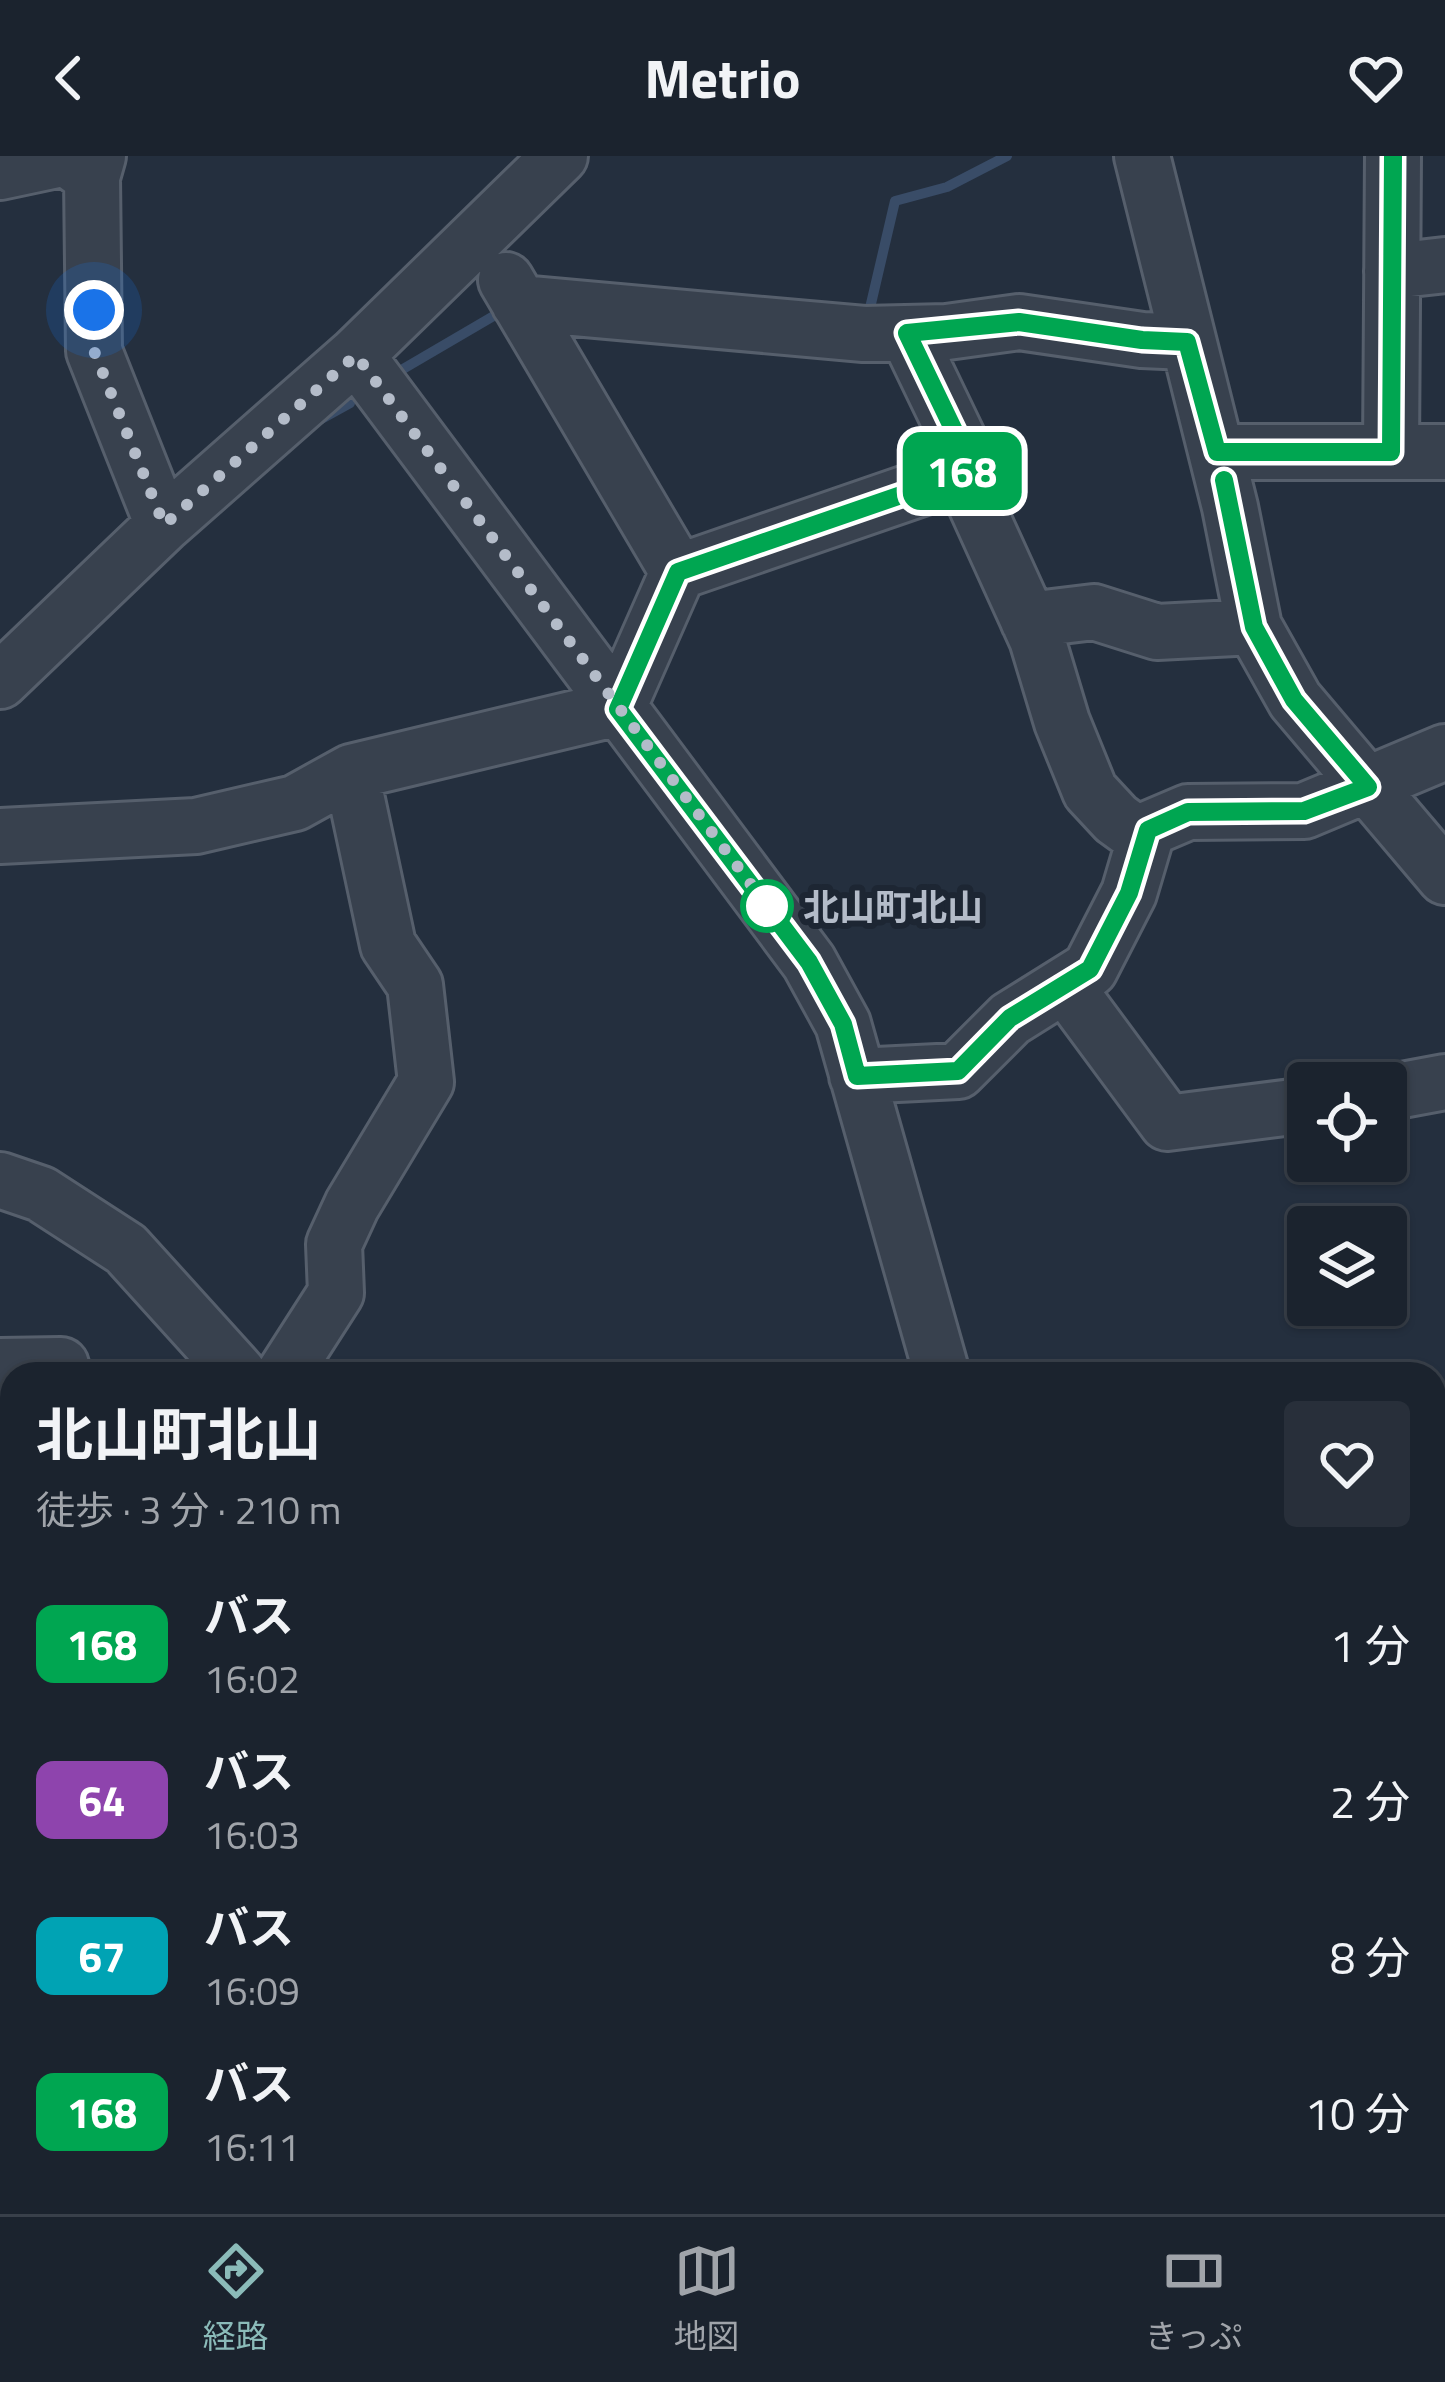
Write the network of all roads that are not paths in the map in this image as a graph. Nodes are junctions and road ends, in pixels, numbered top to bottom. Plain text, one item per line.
1 (560, 156) edge
2 (1142, 156) edge
3 (1393, 156) edge
4 (95, 166) edge
5 (0, 172) edge
6 (480, 235) junction
7 (1445, 265) edge
8 (1392, 271) junction
9 (519, 303) junction
10 (907, 333) junction
11 (1187, 342) junction
12 (356, 355) junction
13 (1217, 452) junction
14 (1391, 452) junction
15 (1445, 452) edge
16 (962, 474) junction
17 (164, 525) junction
18 (678, 572) junction
19 (1028, 620) junction
20 (1254, 627) junction
21 (0, 681) edge
22 (618, 709) junction
23 (1445, 752) edge
24 (352, 772) junction
25 (1368, 787) junction
26 (0, 836) edge
27 (1145, 840) junction
28 (1445, 877) edge
29 (1065, 985) junction
30 (857, 1076) junction
31 (1445, 1082) edge
32 (1407, 1089) edge
33 (1287, 1108) edge
34 (0, 1180) edge
35 (228, 1362) edge
36 (292, 1362) edge
37 (939, 1362) edge

1 - 6 street
2 - 11 street
3 - 8 street
4 - 5 street
4 - 17 street
6 - 9 street
6 - 12 street
7 - 8 street
8 - 14 street
9 - 10 street
9 - 18 street
10 - 11 street
10 - 16 street
11 - 13 street
12 - 17 street
12 - 22 street
13 - 14 street
13 - 20 street
14 - 15 street
16 - 18 street
16 - 19 street
17 - 21 street
18 - 22 street
19 - 20 street
19 - 27 street
20 - 25 street
22 - 24 street
22 - 30 street
23 - 25 street
24 - 26 street
24 - 36 street
25 - 27 street
25 - 28 street
27 - 29 street
29 - 30 street
29 - 33 street
30 - 37 street
31 - 32 street
34 - 35 street

